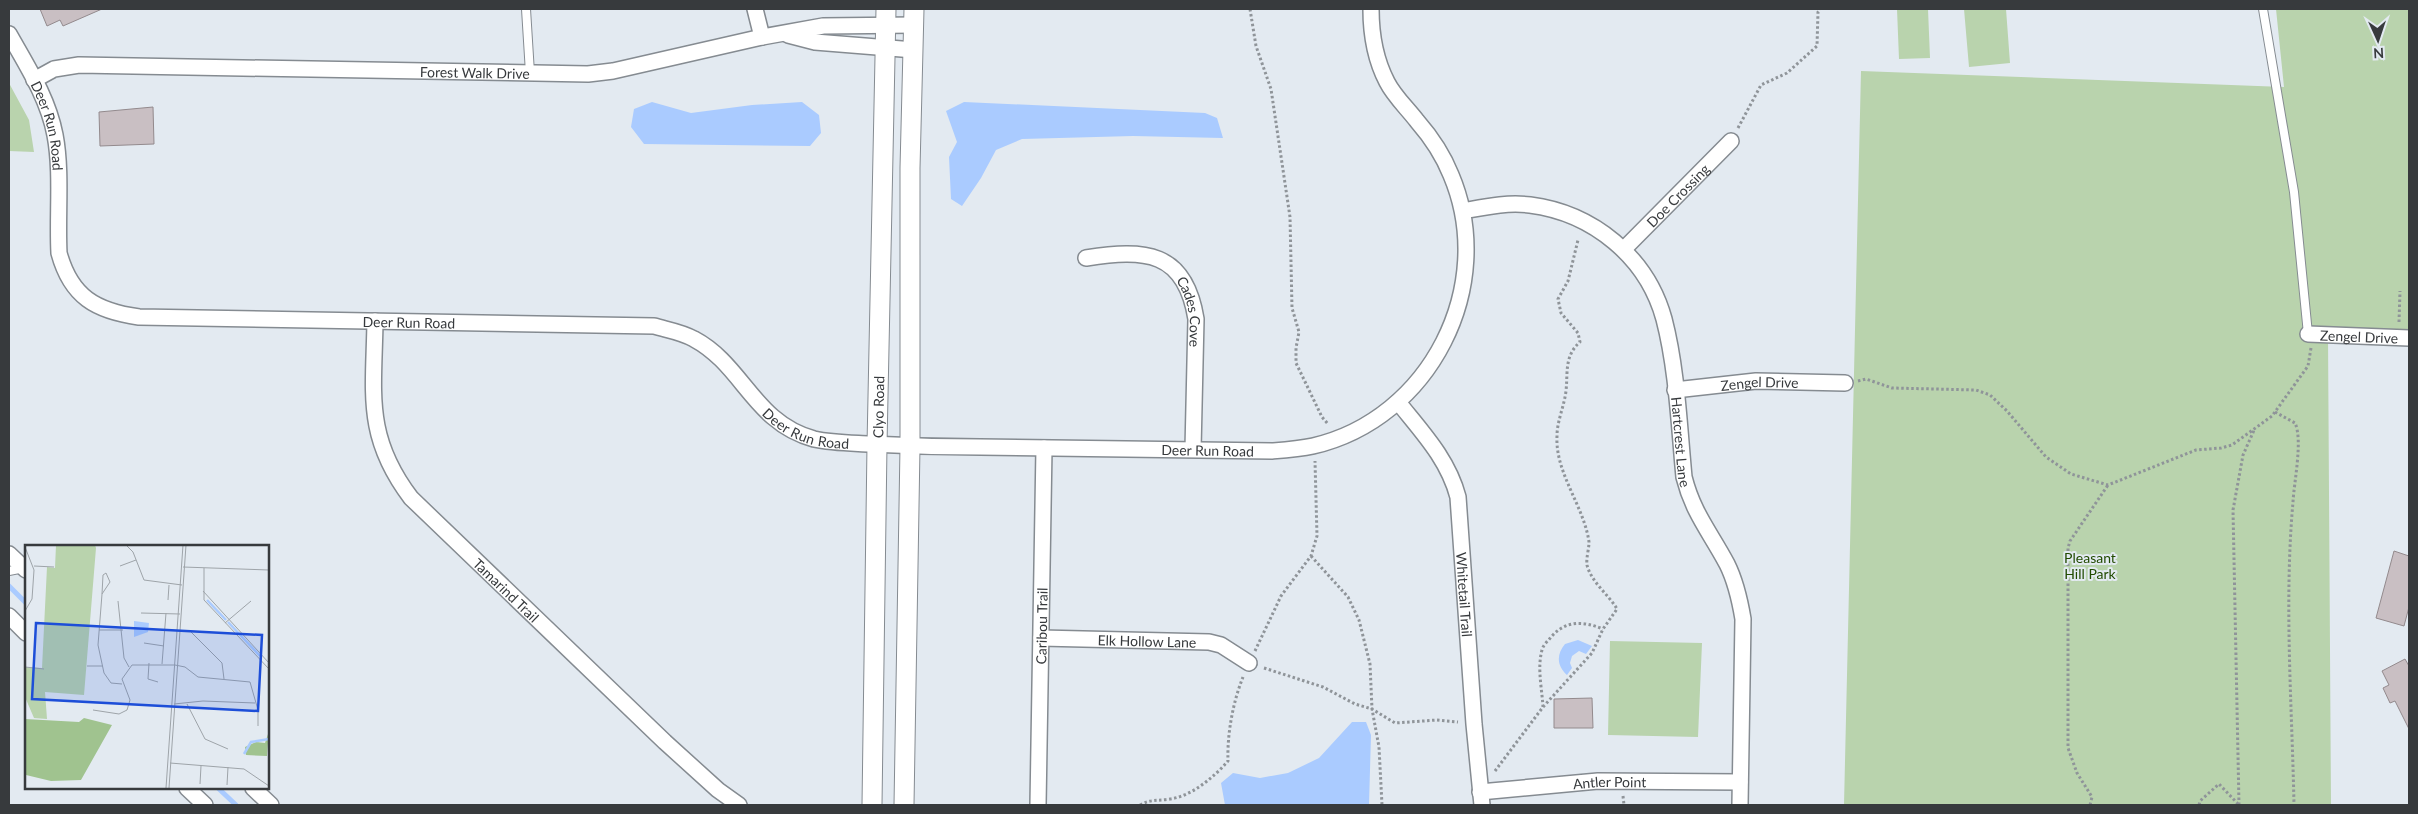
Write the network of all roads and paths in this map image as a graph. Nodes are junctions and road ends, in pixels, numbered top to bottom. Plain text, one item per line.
1 (526, 9) edge
2 (755, 9) edge
3 (1250, 9) edge
4 (1371, 9) edge
5 (1820, 9) edge
6 (2263, 9) edge
7 (886, 17) edge
8 (914, 17) edge
9 (9, 34) edge
10 (784, 34) junction
11 (762, 38) junction
12 (885, 48) junction
13 (914, 50) junction
14 (530, 72) junction
15 (34, 80) junction
16 (1731, 141) joint
17 (1463, 212) junction
18 (1578, 240) dead end
19 (1624, 249) junction
20 (1086, 258) dead end
21 (374, 321) junction
22 (2311, 335) junction
23 (2409, 338) edge
24 (1846, 383) joint
25 (1675, 390) junction
26 (1398, 402) junction
27 (2274, 412) junction
28 (2255, 428) junction
29 (1341, 436) junction
30 (877, 445) junction
31 (1314, 446) junction
32 (910, 447) junction
33 (1044, 448) junction
34 (1193, 449) junction
35 (2108, 485) junction
36 (9, 554) edge
37 (1311, 556) junction
38 (25, 569) edge
39 (9, 572) edge
40 (9, 616) edge
41 (1602, 629) junction
42 (25, 632) edge
43 (1041, 638) junction
44 (1249, 663) junction
45 (1543, 707) junction
46 (1372, 709) junction
47 (1474, 724) junction
48 (1740, 782) junction
49 (188, 789) edge
50 (254, 789) edge
51 (1481, 798) edge
52 (205, 805) edge
53 (271, 805) edge
54 (739, 805) edge
55 (872, 805) edge
56 (904, 805) edge
57 (1038, 805) edge
58 (1140, 805) edge
59 (1382, 805) edge
60 (1740, 805) edge
61 (2090, 805) edge
62 (2199, 805) edge
63 (2239, 805) edge
64 (2294, 805) edge

1 - 14 lane
2 - 11 street
3 - 29 path
4 - 17 street, Deer Run Road
5 - 16 path
6 - 22 lane
7 - 8 street, Forest Walk Drive
7 - 10 street, Forest Walk Drive
7 - 12 street, Clyo Road
8 - 13 street
9 - 15 street, Deer Run Road
10 - 11 street, Forest Walk Drive
10 - 12 street
11 - 14 street, Forest Walk Drive
12 - 13 street
12 - 30 street, Clyo Road
13 - 32 street
14 - 15 street, Forest Walk Drive
15 - 21 street, Deer Run Road
16 - 19 street, Doe Crossing
17 - 19 street, Hartcrest Lane
17 - 26 street, Deer Run Road
18 - 41 path
19 - 25 street, Hartcrest Lane
20 - 34 street, Cades Cove
21 - 30 street, Deer Run Road
21 - 54 street, Tamarind Trail
22 - 23 street, Zengel Drive
22 - 27 path
24 - 25 street, Zengel Drive
24 - 35 path
25 - 48 street, Hartcrest Lane
26 - 29 street, Deer Run Road
26 - 47 street, Whitetail Trail
27 - 28 path
27 - 64 path
28 - 35 path
28 - 63 path
29 - 31 street, Deer Run Road
30 - 32 street, Deer Run Road
30 - 55 street, Clyo Road
31 - 34 street, Deer Run Road
31 - 37 path
32 - 33 street, Deer Run Road
32 - 56 street
33 - 34 street, Deer Run Road
33 - 43 street, Caribou Trail
35 - 61 path
36 - 38 street
37 - 44 path
37 - 46 path
38 - 39 lane
40 - 42 street
41 - 45 path
41 - 45 path
43 - 44 street, Elk Hollow Lane
43 - 57 street, Caribou Trail
44 - 46 path
44 - 58 path
45 - 51 path
46 - 47 path
46 - 59 path
47 - 51 street, Whitetail Trail
48 - 51 street, Antler Point
48 - 60 street, Hartcrest Lane
49 - 52 street
50 - 53 street
62 - 63 path

